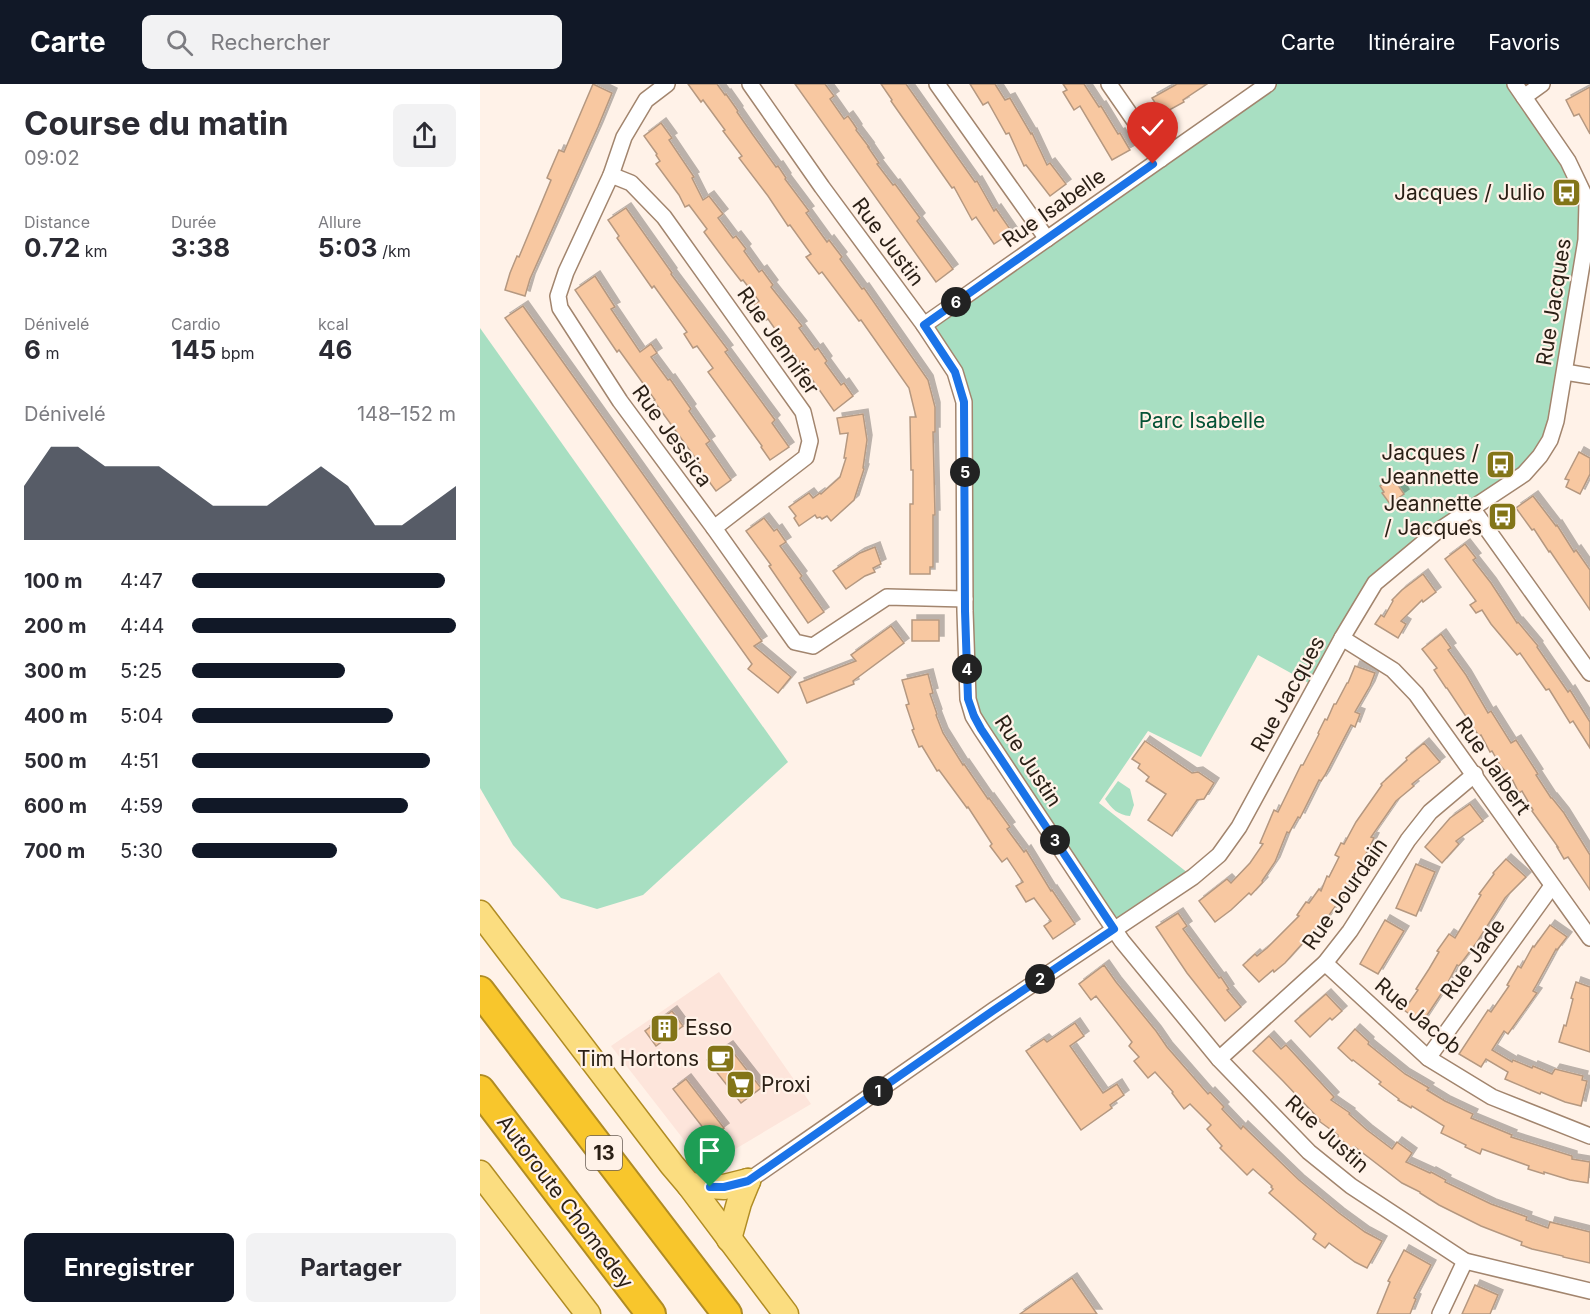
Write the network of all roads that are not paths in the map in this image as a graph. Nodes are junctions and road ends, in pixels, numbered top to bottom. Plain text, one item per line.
1 (667, 84) edge
2 (750, 84) edge
3 (937, 84) edge
4 (1109, 84) edge
5 (1268, 84) edge
6 (1515, 84) edge
7 (1542, 84) edge
8 (1524, 97) junction
9 (1161, 159) junction
10 (611, 175) junction
11 (1589, 201) edge
12 (1047, 239) junction
13 (924, 325) junction
14 (1565, 372) junction
15 (1590, 376) edge
16 (1472, 508) junction
17 (714, 528) junction
18 (965, 599) junction
19 (1342, 638) junction
20 (1590, 673) edge
21 (1475, 774) junction
22 (1552, 886) junction
23 (480, 901) edge
24 (480, 913) edge
25 (1114, 929) junction
26 (1590, 938) edge
27 (512, 956) junction
28 (1325, 963) junction
29 (480, 991) edge
30 (1428, 1058) junction
31 (1219, 1059) junction
32 (480, 1090) edge
33 (1590, 1136) edge
34 (480, 1173) edge
35 (748, 1181) junction
36 (689, 1185) junction
37 (729, 1239) junction
38 (1465, 1261) junction
39 (1590, 1291) edge
40 (588, 1314) edge
41 (651, 1314) edge
42 (727, 1314) edge
43 (786, 1314) edge
44 (1440, 1314) edge

1 - 10 street, Rue Jessica
2 - 13 street, Rue Justin
3 - 12 street
4 - 9 street
5 - 9 street, Rue Isabelle
6 - 8 street, Rue Jacques
7 - 8 street
8 - 11 street, Rue Jacques
9 - 12 street, Rue Isabelle
10 - 17 street, Rue Jessica
10 - 17 street, Rue Jennifer
11 - 14 street, Rue Jacques
12 - 13 street, Rue Isabelle
13 - 18 street, Rue Justin
14 - 15 street
14 - 16 street, Rue Jacques
16 - 19 street, Rue Jacques
16 - 20 street
17 - 18 street, Rue Jessica
18 - 25 street, Rue Justin
19 - 21 street, Rue Jalbert
19 - 25 street, Rue Jacques
21 - 22 street, Rue Jalbert
21 - 28 street, Rue Jourdain
22 - 26 street, Rue Jalbert
22 - 30 street, Rue Jade
23 - 27 main road
24 - 27 main road
25 - 31 street, Rue Justin
25 - 35 street, Rue Jacques
27 - 36 main road
28 - 30 street, Rue Jacob
28 - 31 street, Rue Jourdain
29 - 42 highway, 13
30 - 33 street, Rue Jacob
31 - 38 street, Rue Justin
32 - 41 highway, Autoroute Chomedey
34 - 40 main road
35 - 36 main road
35 - 37 main road
36 - 37 main road
37 - 43 main road
38 - 39 street, Rue Justin
38 - 44 street

